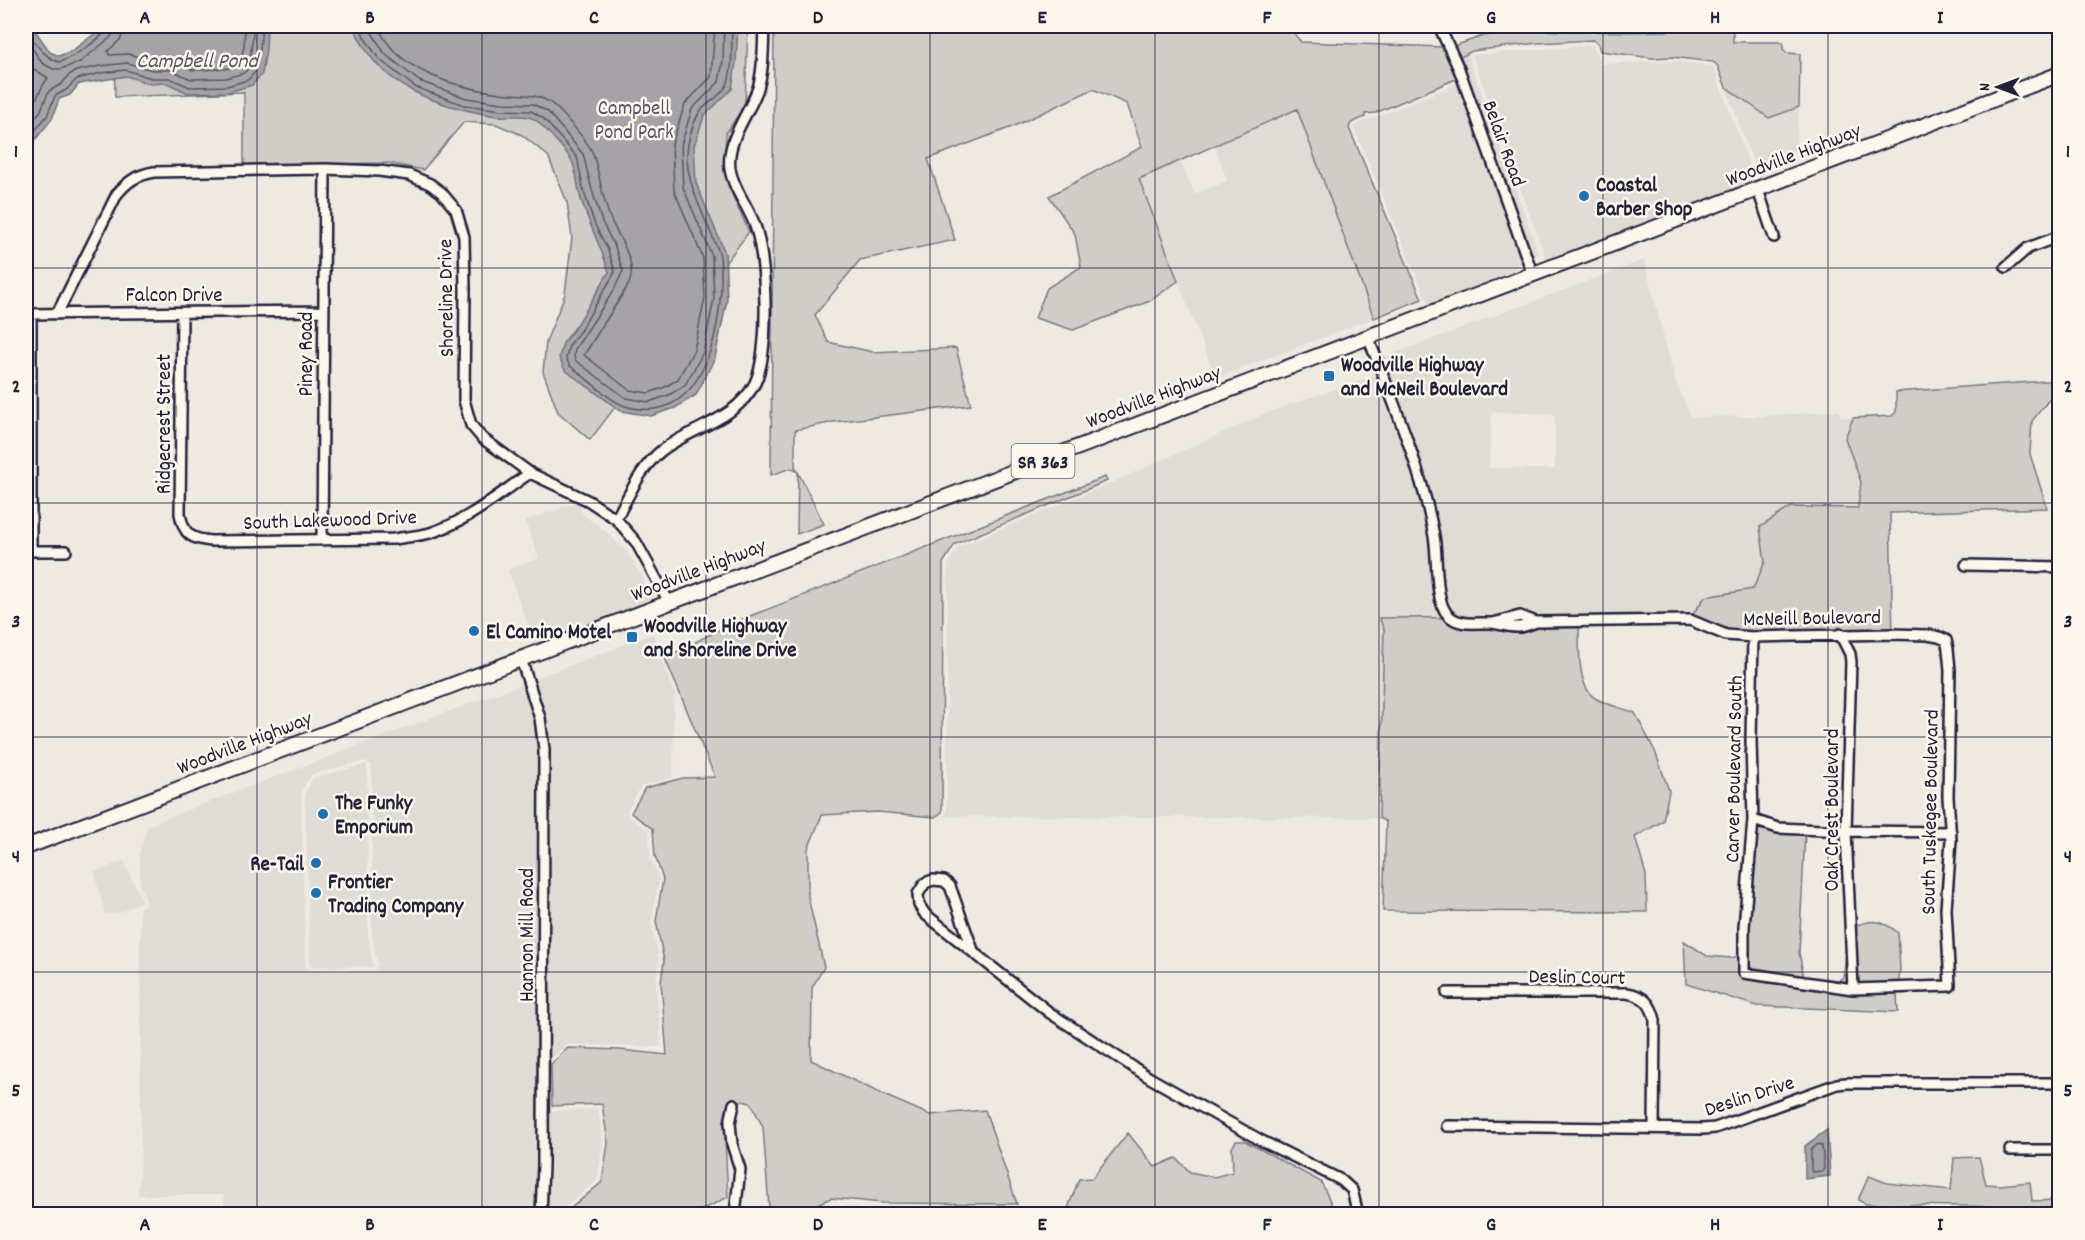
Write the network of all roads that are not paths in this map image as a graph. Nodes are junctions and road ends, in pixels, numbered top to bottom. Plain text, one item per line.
1 (764, 26) edge
2 (1440, 26) edge
3 (2060, 74) edge
4 (325, 169) junction
5 (1758, 190) junction
6 (2060, 236) edge
7 (1774, 237) dead end
8 (2006, 267) dead end
9 (1533, 275) junction
10 (323, 311) junction
11 (182, 313) junction
12 (28, 314) edge
13 (57, 314) junction
14 (1368, 337) junction
15 (530, 473) junction
16 (616, 519) junction
17 (188, 534) joint
18 (322, 540) junction
19 (28, 551) edge
20 (66, 551) dead end
21 (1966, 565) dead end
22 (2060, 567) edge
23 (669, 602) junction
24 (1840, 634) junction
25 (1753, 637) junction
26 (1946, 640) joint
27 (521, 659) junction
28 (1753, 820) junction
29 (1846, 831) junction
30 (1951, 832) junction
31 (26, 847) edge
32 (974, 953) junction
33 (1853, 989) junction
34 (1447, 993) dead end
35 (2060, 1083) edge
36 (734, 1104) dead end
37 (1447, 1126) dead end
38 (1654, 1128) junction
39 (2010, 1150) dead end
40 (2060, 1150) edge
41 (541, 1215) edge
42 (735, 1215) edge
43 (1358, 1215) edge

1 - 16 street
2 - 9 street, Belair Road
3 - 5 main road, Woodville Highway / SR 363
4 - 10 street, Piney Road
4 - 13 street, Shoreline Drive
4 - 15 street, Shoreline Drive
5 - 7 street
5 - 9 main road, Woodville Highway / SR 363
6 - 8 street
9 - 14 main road, Woodville Highway / SR 363
10 - 11 street, Falcon Drive
10 - 18 street, Piney Road
11 - 13 street, Falcon Drive
11 - 17 street, Ridgecrest Street
12 - 13 street, Falcon Drive
12 - 19 street
14 - 23 main road, Woodville Highway / SR 363
14 - 25 street, McNeill Boulevard
15 - 16 street, Shoreline Drive
15 - 18 street, South Lakewood Drive
16 - 23 street, Shoreline Drive
17 - 18 street, South Lakewood Drive
19 - 20 street
21 - 22 street
23 - 27 main road, Woodville Highway / SR 363
24 - 25 street, McNeill Boulevard
24 - 26 street, McNeill Boulevard
24 - 29 street, Oak Crest Boulevard
25 - 28 street, Carver Boulevard South
26 - 30 street, South Tuskegee Boulevard
27 - 31 main road, Woodville Highway / SR 363
27 - 41 street, Hannon Mill Road
28 - 29 street
28 - 33 street, Carver Boulevard South
29 - 30 street
29 - 33 street, Oak Crest Boulevard
30 - 33 street, South Tuskegee Boulevard
32 - 32 street
32 - 43 street
34 - 38 street, Deslin Court
35 - 38 street, Deslin Drive
36 - 42 street
37 - 38 street, Deslin Drive
39 - 40 street

